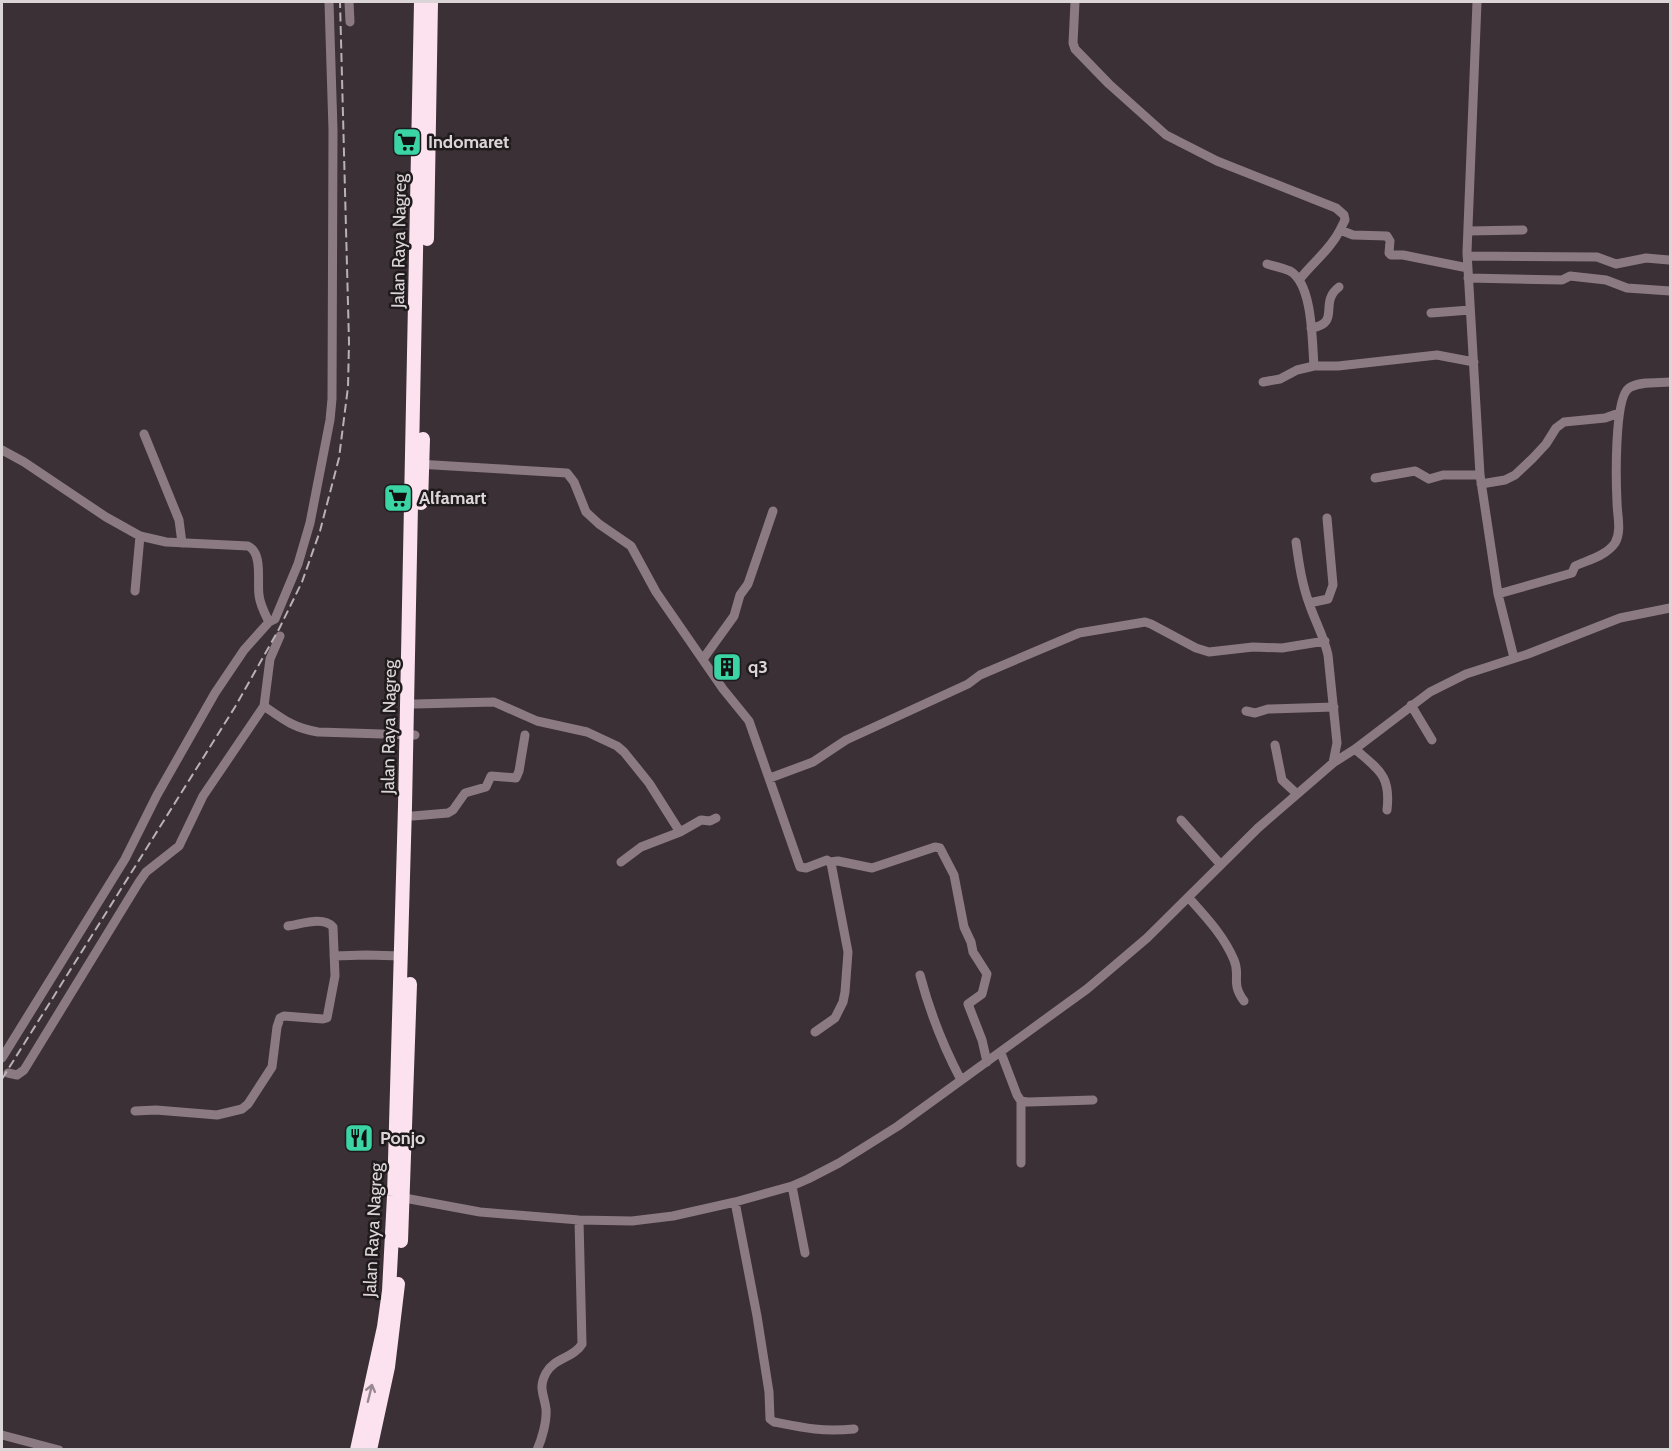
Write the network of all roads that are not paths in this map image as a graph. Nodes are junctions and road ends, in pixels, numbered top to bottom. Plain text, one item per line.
1 (330, 2) edge
2 (349, 2) edge
3 (421, 2) edge
4 (431, 2) edge
5 (1076, 2) edge
6 (1477, 2) edge
7 (350, 22) dead end
8 (1340, 230) junction
9 (1523, 230) dead end
10 (1468, 231) junction
11 (1467, 256) junction
12 (1669, 260) edge
13 (1267, 264) dead end
14 (1468, 268) junction
15 (1468, 278) junction
16 (1299, 280) junction
17 (1339, 287) dead end
18 (1671, 291) edge
19 (1470, 310) junction
20 (1431, 313) dead end
21 (1311, 327) junction
22 (1474, 362) junction
23 (1314, 366) junction
24 (1263, 382) dead end
25 (1671, 382) edge
26 (1619, 413) junction
27 (144, 435) dead end
28 (2, 450) edge
29 (417, 464) junction
30 (1375, 478) dead end
31 (1481, 479) junction
32 (773, 511) dead end
33 (1327, 518) dead end
34 (140, 536) junction
35 (1296, 542) dead end
36 (182, 543) junction
37 (135, 591) dead end
38 (1498, 594) junction
39 (1309, 603) junction
40 (1671, 608) edge
41 (269, 622) junction
42 (280, 636) dead end
43 (1325, 641) junction
44 (1514, 658) junction
45 (703, 659) junction
46 (415, 704) junction
47 (1411, 705) junction
48 (264, 706) junction
49 (1334, 707) junction
50 (1246, 711) dead end
51 (411, 735) junction
52 (525, 735) dead end
53 (1432, 740) dead end
54 (1275, 746) dead end
55 (1355, 749) junction
56 (1333, 763) junction
57 (770, 778) junction
58 (1297, 794) junction
59 (1387, 810) dead end
60 (413, 816) junction
61 (716, 818) dead end
62 (1181, 820) dead end
63 (680, 832) junction
64 (621, 862) dead end
65 (830, 862) junction
66 (1221, 865) junction
67 (1189, 898) junction
68 (288, 926) dead end
69 (336, 956) junction
70 (402, 956) junction
71 (920, 975) dead end
72 (1244, 1001) dead end
73 (815, 1032) dead end
74 (1001, 1053) junction
75 (2, 1059) edge
76 (987, 1062) junction
77 (4, 1070) edge
78 (961, 1080) junction
79 (1093, 1100) dead end
80 (1021, 1101) junction
81 (135, 1111) dead end
82 (1021, 1163) dead end
83 (792, 1186) junction
84 (399, 1197) junction
85 (735, 1202) junction
86 (579, 1221) junction
87 (805, 1253) dead end
88 (854, 1429) dead end
89 (2, 1435) edge
90 (59, 1449) edge
91 (357, 1449) edge
92 (370, 1449) edge
93 (537, 1449) edge

1 - 41 street
2 - 7 street
3 - 29 highway, Jalan Raya Nagreg
4 - 29 highway, Jalan Raya Nagreg
5 - 8 street
6 - 10 street
8 - 14 street
8 - 16 street
9 - 10 street
10 - 11 street
11 - 12 street
11 - 14 street
13 - 16 street
14 - 15 street
15 - 18 street
15 - 19 street
16 - 21 street
17 - 21 street
19 - 20 street
19 - 22 street
21 - 23 street
22 - 23 street
22 - 31 street
23 - 24 street
25 - 26 street
26 - 31 street
26 - 38 street
27 - 36 street
28 - 34 street
29 - 45 street
29 - 46 highway, Jalan Raya Nagreg
29 - 51 highway, Jalan Raya Nagreg
30 - 31 street
31 - 38 street
32 - 45 street
33 - 39 street
34 - 36 street
34 - 37 street
35 - 39 street
36 - 41 street
38 - 44 street
39 - 43 street
40 - 44 street
41 - 75 street
42 - 48 street
43 - 49 street
43 - 57 street
44 - 47 street
45 - 57 street
46 - 51 highway, Jalan Raya Nagreg
46 - 63 street
47 - 53 street
47 - 55 street
48 - 51 street
48 - 77 street
49 - 50 street
49 - 56 street
51 - 60 highway, Jalan Raya Nagreg
51 - 70 highway, Jalan Raya Nagreg
52 - 60 street
54 - 58 street
55 - 56 street
55 - 59 street
56 - 58 street
57 - 65 street
58 - 66 street
60 - 84 highway, Jalan Raya Nagreg
61 - 63 street
62 - 66 street
63 - 64 street
65 - 73 street
65 - 76 street
66 - 67 street
67 - 72 street
67 - 74 street
68 - 69 street
69 - 70 street
69 - 81 street
70 - 84 highway, Jalan Raya Nagreg
71 - 78 street
74 - 76 street
74 - 80 street
76 - 78 street
78 - 83 street
79 - 80 street
80 - 82 street
83 - 85 street
83 - 87 street
84 - 86 street
91 -> 84 highway, Jalan Raya Nagreg
84 - 92 highway, Jalan Raya Nagreg
85 - 86 street
85 - 88 street
86 - 93 street
89 - 90 street

